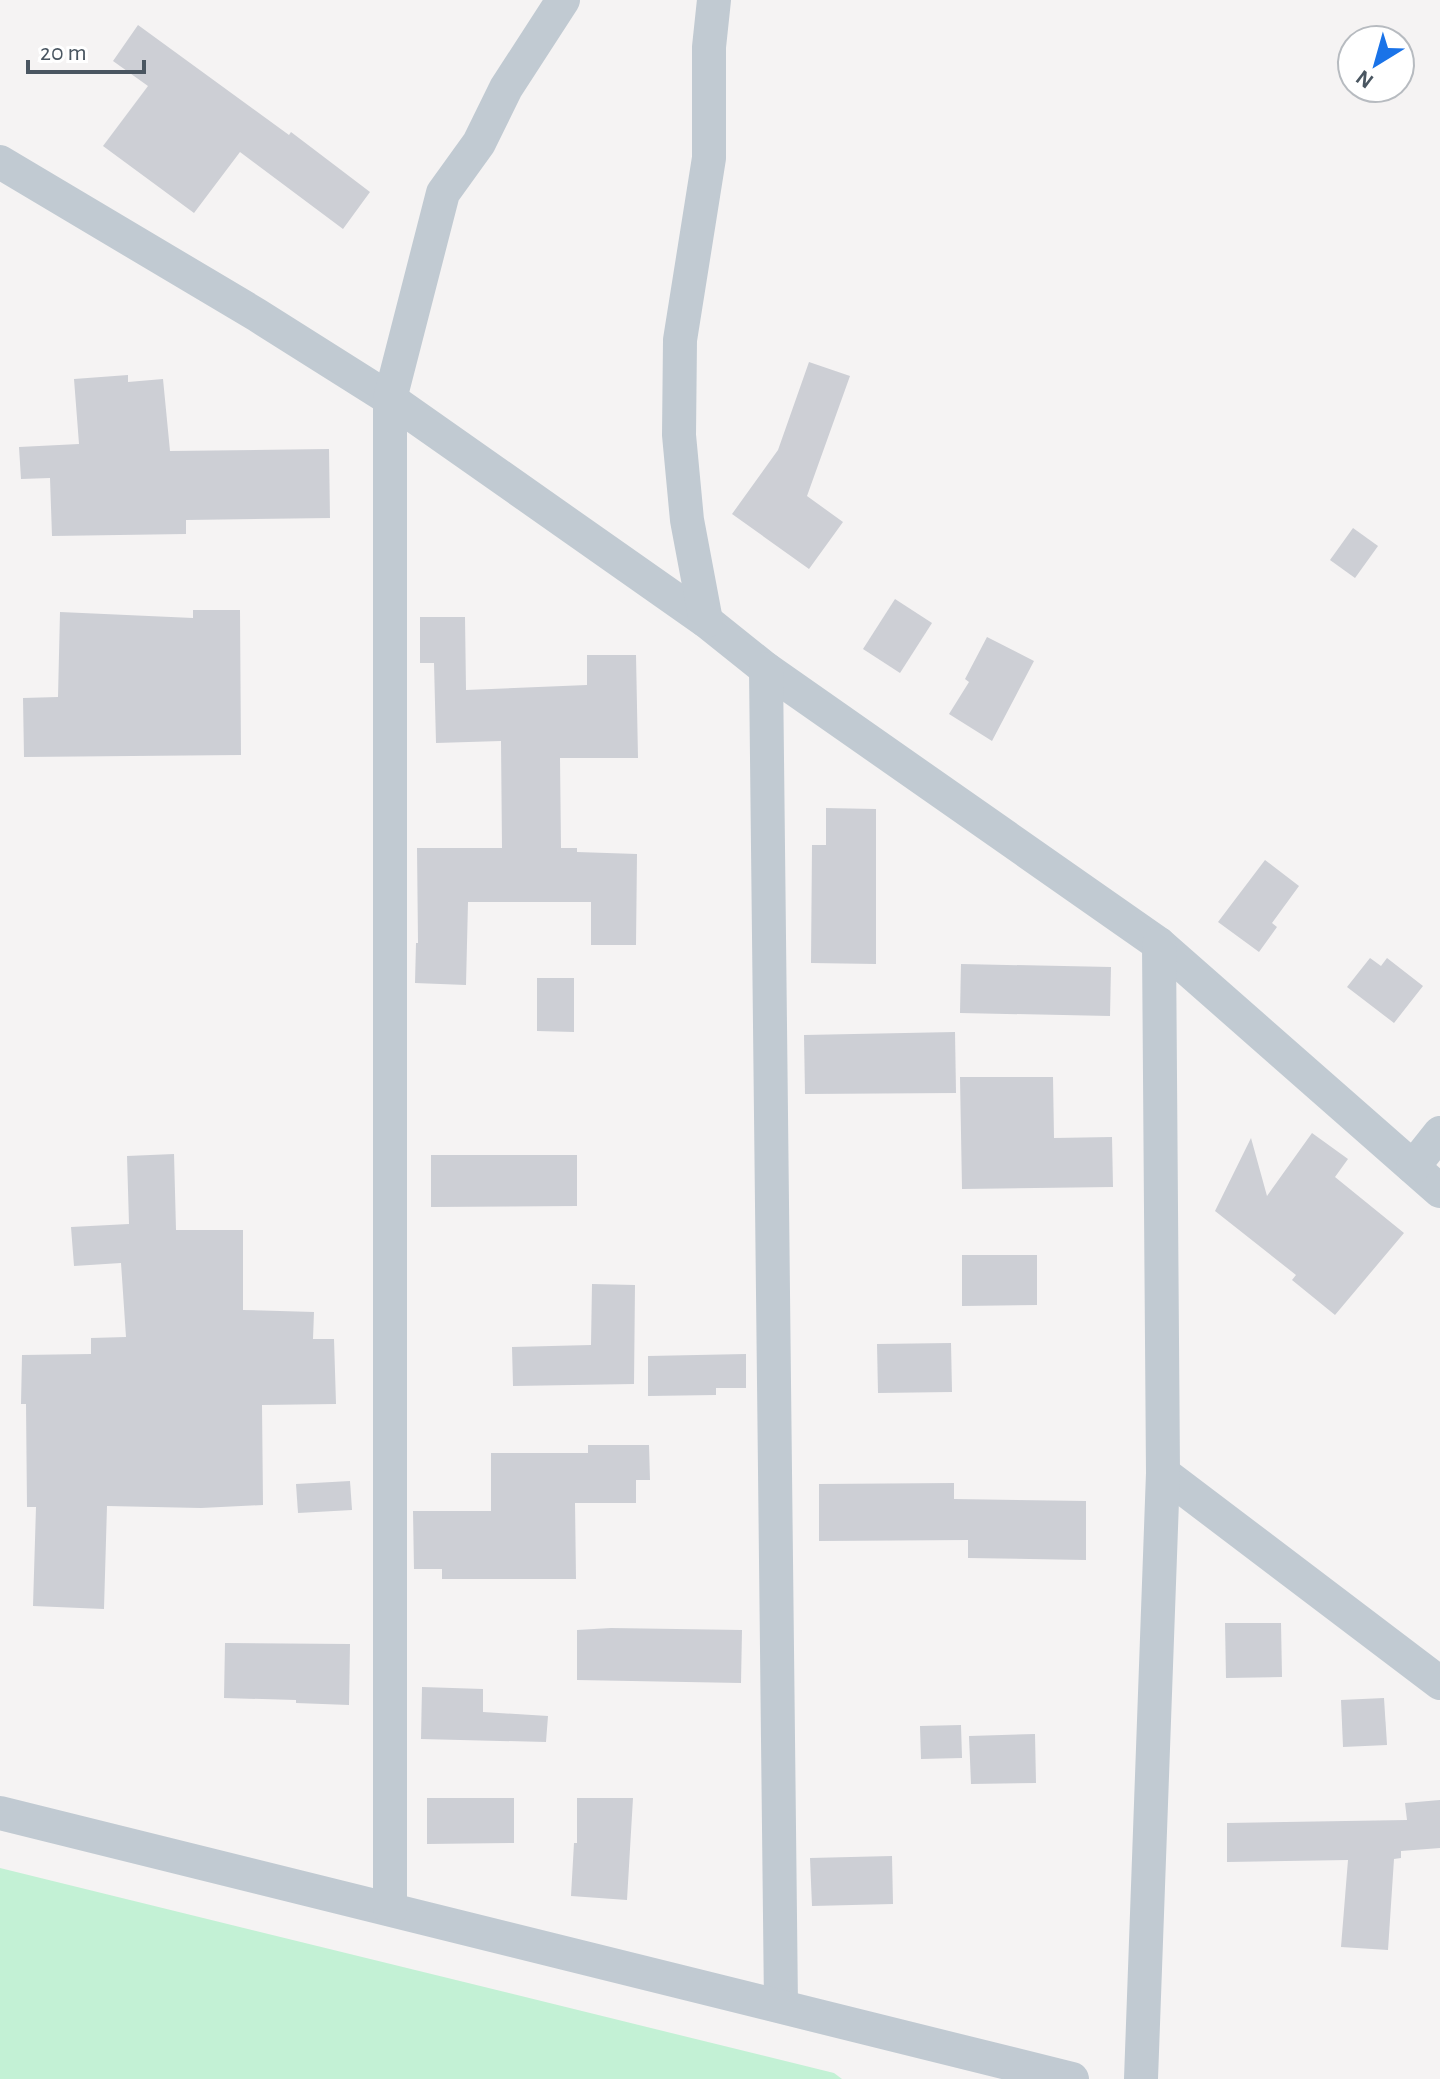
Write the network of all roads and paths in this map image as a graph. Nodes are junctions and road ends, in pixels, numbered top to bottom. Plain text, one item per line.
1 (563, 0) edge
2 (714, 0) edge
3 (0, 162) edge
4 (390, 399) junction
5 (706, 621) junction
6 (766, 669) junction
7 (1159, 944) junction
8 (1440, 1133) edge
9 (1413, 1167) junction
10 (1440, 1191) edge
11 (1163, 1473) junction
12 (1440, 1683) edge
13 (0, 1813) edge
14 (390, 1909) junction
15 (781, 2006) junction
16 (1072, 2079) edge
17 (1141, 2079) edge

1 - 4 street
2 - 5 street
3 - 4 street
4 - 5 street
4 - 14 street
5 - 6 street
6 - 7 street
6 - 15 street
7 - 9 street
7 - 11 street
8 - 9 street
9 - 10 street
11 - 12 street
11 - 17 street
13 - 14 street
14 - 15 street
15 - 16 street

